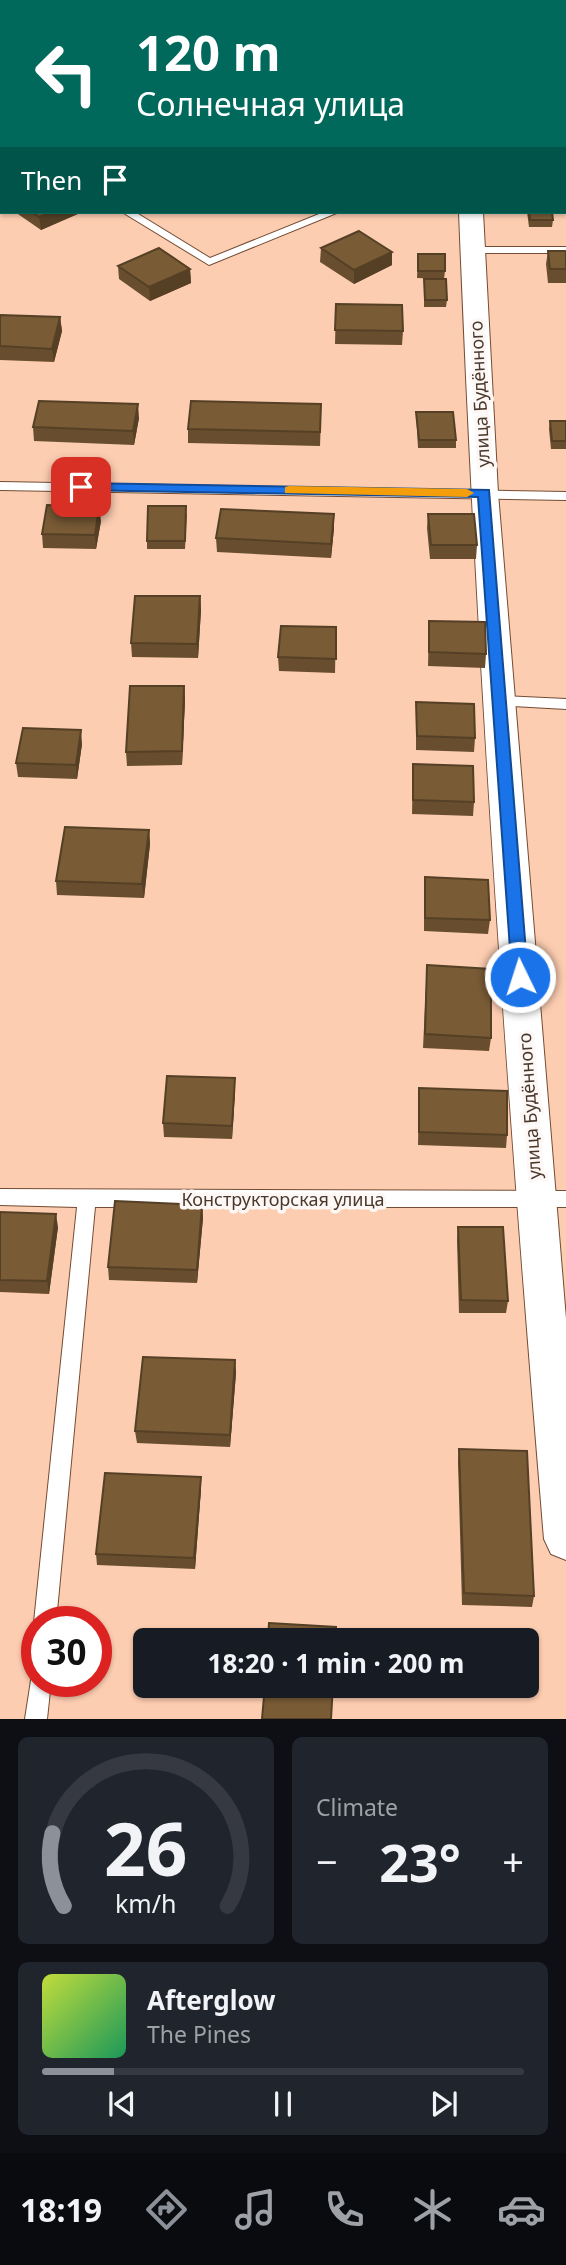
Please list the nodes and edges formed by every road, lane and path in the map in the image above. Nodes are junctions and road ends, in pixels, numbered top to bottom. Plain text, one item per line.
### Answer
1 (131, 214) edge
2 (328, 214) edge
3 (471, 214) edge
4 (472, 250) junction
5 (566, 250) edge
6 (0, 486) edge
7 (484, 493) junction
8 (566, 496) edge
9 (500, 701) junction
10 (566, 704) edge
11 (0, 1196) edge
12 (87, 1199) junction
13 (551, 1199) edge
14 (566, 1539) edge
15 (47, 1606) edge
16 (38, 1697) edge
17 (36, 1719) edge

1 - 2 lane
3 - 4 street, улица Будённого
4 - 5 lane
4 - 7 street, улица Будённого
6 - 7 lane
7 - 8 lane
7 - 9 street, улица Будённого
9 - 10 lane
9 - 13 street, улица Будённого
11 - 12 lane, Конструкторская улица
12 - 13 lane, Конструкторская улица
12 - 15 lane
13 - 14 street, улица Будённого
16 - 17 lane

